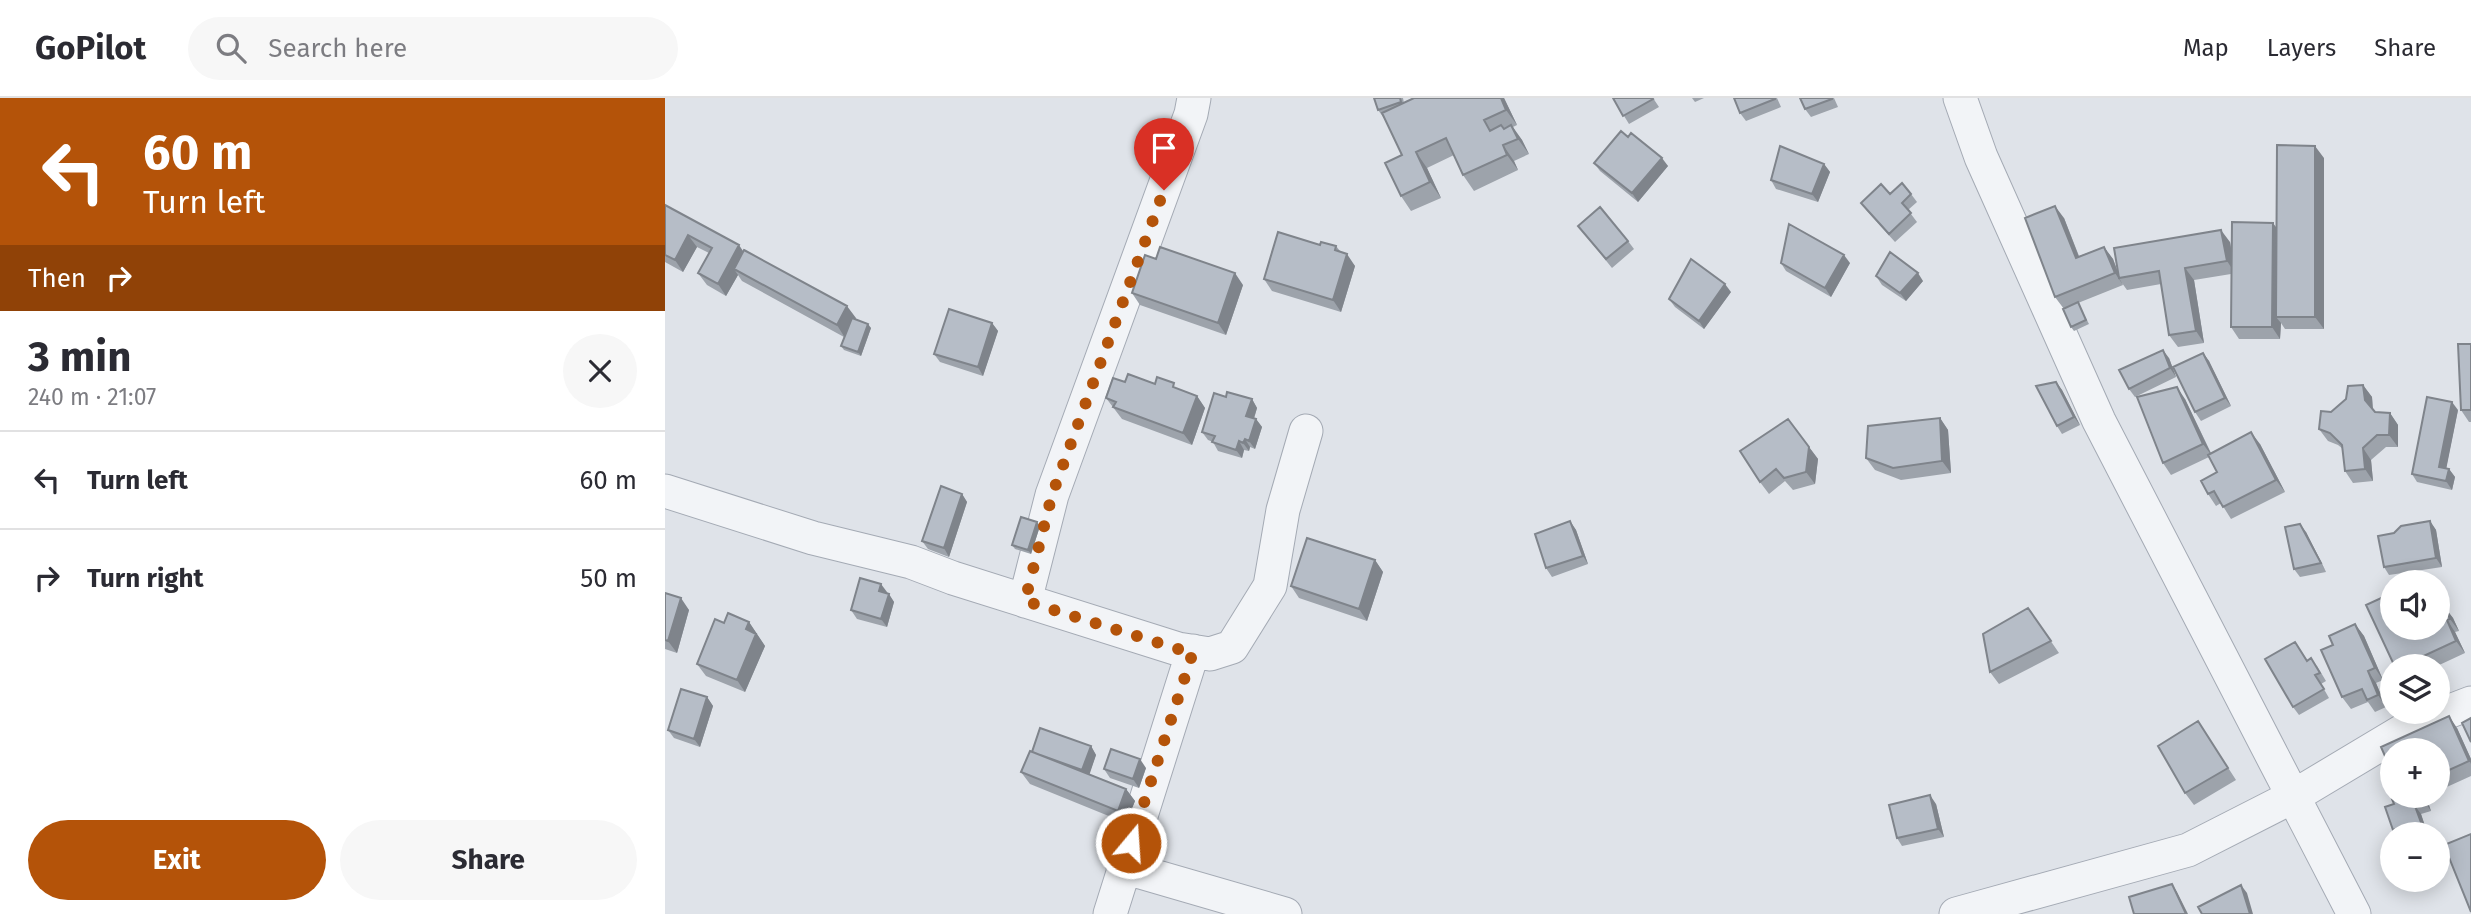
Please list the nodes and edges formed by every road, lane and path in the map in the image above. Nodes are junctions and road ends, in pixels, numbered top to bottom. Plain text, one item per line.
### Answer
1 (1194, 98) edge
2 (1960, 98) edge
3 (1306, 431) dead end
4 (665, 491) edge
5 (1025, 601) junction
6 (1193, 652) junction
7 (2471, 703) edge
8 (2294, 796) junction
9 (1123, 867) junction
10 (1110, 914) edge
11 (1285, 914) edge
12 (1955, 914) edge
13 (2354, 914) edge

1 - 5 street
2 - 8 street
3 - 6 street
4 - 5 street
5 - 6 street
6 - 9 street
7 - 8 street
8 - 12 street
8 - 13 street
9 - 10 street
9 - 11 street

